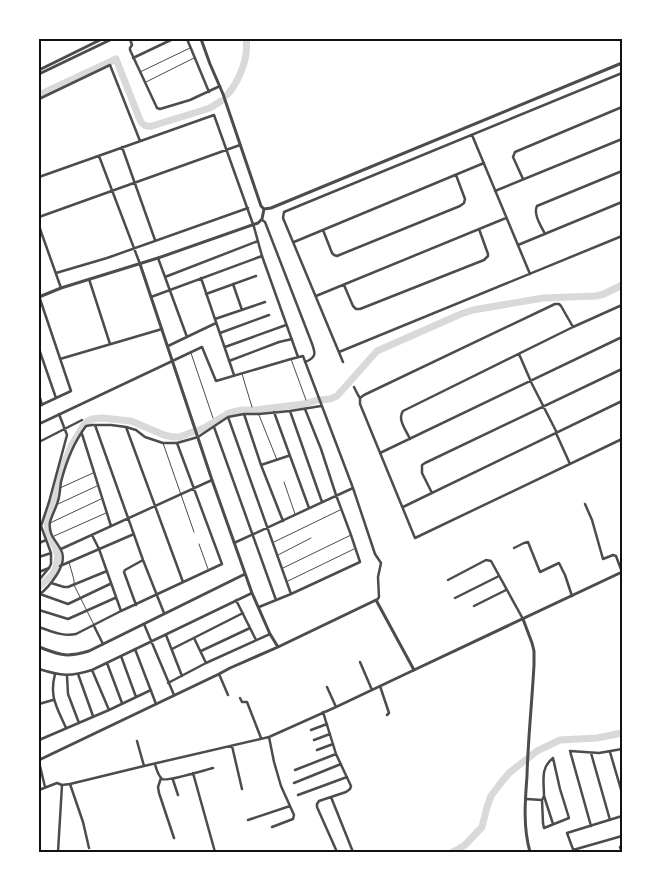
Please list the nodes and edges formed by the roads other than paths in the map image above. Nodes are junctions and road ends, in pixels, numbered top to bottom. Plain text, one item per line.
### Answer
1 (102, 39) edge
2 (112, 39) edge
3 (130, 39) edge
4 (173, 39) edge
5 (187, 39) edge
6 (201, 39) edge
7 (191, 48) junction
8 (133, 58) junction
9 (195, 58) junction
10 (622, 63) edge
11 (39, 70) edge
12 (140, 72) junction
13 (39, 74) edge
14 (622, 74) edge
15 (144, 82) junction
16 (220, 86) junction
17 (209, 92) junction
18 (39, 99) edge
19 (622, 107) edge
20 (472, 135) junction
21 (622, 139) edge
22 (140, 141) junction
23 (240, 145) junction
24 (122, 147) junction
25 (227, 150) junction
26 (99, 156) junction
27 (484, 163) junction
28 (622, 171) edge
29 (456, 175) junction
30 (39, 178) edge
31 (523, 180) junction
32 (135, 183) junction
33 (112, 190) junction
34 (495, 191) junction
35 (622, 202) edge
36 (248, 208) junction
37 (264, 209) junction
38 (39, 217) edge
39 (506, 218) junction
40 (262, 220) junction
41 (253, 224) junction
42 (39, 226) edge
43 (479, 229) junction
44 (323, 230) junction
45 (545, 234) junction
46 (622, 236) edge
47 (156, 241) junction
48 (258, 241) junction
49 (294, 242) junction
50 (518, 245) junction
51 (134, 248) junction
52 (262, 256) junction
53 (158, 258) junction
54 (140, 264) junction
55 (56, 273) junction
56 (530, 274) junction
57 (256, 276) dead end
58 (165, 277) junction
59 (200, 278) junction
60 (89, 280) junction
61 (233, 284) junction
62 (344, 285) junction
63 (61, 288) junction
64 (169, 289) junction
65 (206, 294) junction
66 (316, 296) junction
67 (39, 297) edge
68 (151, 297) junction
69 (265, 302) dead end
70 (622, 305) edge
71 (242, 310) junction
72 (270, 315) dead end
73 (216, 321) junction
74 (286, 325) junction
75 (573, 327) junction
76 (162, 329) junction
77 (220, 333) junction
78 (187, 337) junction
79 (622, 337) edge
80 (292, 339) junction
81 (110, 344) junction
82 (168, 346) junction
83 (224, 347) junction
84 (39, 349) edge
85 (190, 352) junction
86 (339, 352) junction
87 (519, 354) junction
88 (298, 356) junction
89 (290, 358) junction
90 (60, 359) junction
91 (173, 361) junction
92 (229, 361) junction
93 (305, 362) junction
94 (344, 362) dead end
95 (622, 369) edge
96 (241, 373) junction
97 (234, 375) junction
98 (531, 380) junction
99 (354, 387) dead end
100 (39, 394) edge
101 (56, 398) junction
102 (360, 398) junction
103 (306, 400) dead end
104 (622, 402) edge
105 (321, 404) junction
106 (40, 405) edge
107 (252, 406) dead end
108 (544, 407) junction
109 (305, 409) junction
110 (290, 411) junction
111 (274, 412) junction
112 (59, 414) junction
113 (244, 414) junction
114 (259, 414) junction
115 (228, 417) junction
116 (213, 418) dead end
117 (82, 420) dead end
118 (39, 424) edge
119 (95, 425) junction
120 (126, 427) junction
121 (214, 427) junction
122 (64, 429) junction
123 (197, 433) junction
124 (556, 433) junction
125 (82, 434) junction
126 (410, 439) junction
127 (622, 439) edge
128 (39, 442) edge
129 (163, 443) junction
130 (177, 443) junction
131 (380, 453) junction
132 (289, 456) junction
133 (277, 460) junction
134 (570, 464) junction
135 (261, 465) junction
136 (94, 473) junction
137 (212, 480) junction
138 (284, 482) dead end
139 (98, 485) junction
140 (60, 488) junction
141 (353, 488) junction
142 (194, 489) junction
143 (180, 494) junction
144 (432, 494) junction
145 (336, 495) junction
146 (102, 499) junction
147 (322, 502) junction
148 (57, 504) junction
149 (585, 504) dead end
150 (156, 507) junction
151 (309, 508) junction
152 (403, 508) junction
153 (341, 509) junction
154 (106, 512) junction
155 (296, 515) junction
156 (128, 519) junction
157 (283, 521) junction
158 (50, 523) junction
159 (40, 526) edge
160 (111, 526) junction
161 (268, 528) junction
162 (194, 532) dead end
163 (134, 534) junction
164 (92, 535) junction
165 (253, 535) junction
166 (351, 535) junction
167 (52, 537) junction
168 (311, 538) dead end
169 (46, 540) junction
170 (39, 543) edge
171 (234, 543) junction
172 (273, 543) junction
173 (199, 544) dead end
174 (355, 548) junction
175 (514, 548) dead end
176 (99, 549) junction
177 (61, 550) junction
178 (51, 553) junction
179 (278, 555) junction
180 (39, 557) edge
181 (143, 560) junction
182 (69, 562) junction
183 (60, 566) junction
184 (49, 568) junction
185 (282, 568) junction
186 (209, 570) junction
187 (106, 571) junction
188 (39, 572) edge
189 (622, 572) edge
190 (245, 574) junction
191 (499, 576) junction
192 (39, 580) edge
193 (448, 580) dead end
194 (287, 581) junction
195 (183, 582) junction
196 (51, 583) junction
197 (110, 584) junction
198 (74, 585) junction
199 (507, 590) junction
200 (252, 592) junction
201 (291, 594) junction
202 (40, 595) edge
203 (156, 595) junction
204 (572, 596) junction
205 (80, 598) junction
206 (115, 598) junction
207 (455, 598) dead end
208 (236, 600) junction
209 (276, 600) junction
210 (376, 600) junction
211 (136, 605) junction
212 (258, 606) junction
213 (474, 606) dead end
214 (39, 610) edge
215 (86, 610) junction
216 (121, 612) junction
217 (164, 613) junction
218 (243, 613) junction
219 (523, 619) junction
220 (144, 624) junction
221 (39, 626) edge
222 (94, 626) junction
223 (250, 628) junction
224 (270, 634) junction
225 (166, 635) junction
226 (194, 638) junction
227 (256, 640) junction
228 (152, 641) junction
229 (103, 644) junction
230 (278, 647) junction
231 (39, 648) edge
232 (135, 649) junction
233 (172, 649) junction
234 (201, 651) junction
235 (121, 656) junction
236 (360, 662) dead end
237 (107, 663) junction
238 (206, 663) junction
239 (40, 670) edge
240 (92, 670) junction
241 (414, 670) junction
242 (39, 674) edge
243 (55, 674) junction
244 (78, 674) junction
245 (219, 674) junction
246 (68, 676) junction
247 (182, 676) junction
248 (168, 683) junction
249 (327, 686) dead end
250 (380, 686) junction
251 (151, 690) junction
252 (372, 690) junction
253 (174, 695) junction
254 (228, 695) dead end
255 (136, 697) junction
256 (240, 698) dead end
257 (53, 700) junction
258 (122, 703) junction
259 (39, 704) edge
260 (156, 704) junction
261 (336, 707) junction
262 (109, 710) junction
263 (323, 712) junction
264 (387, 715) dead end
265 (94, 716) junction
266 (79, 723) junction
267 (327, 724) junction
268 (66, 728) junction
269 (311, 730) dead end
270 (330, 734) junction
271 (269, 736) junction
272 (261, 738) junction
273 (39, 740) edge
274 (314, 740) dead end
275 (137, 742) dead end
276 (333, 744) junction
277 (232, 746) junction
278 (317, 750) dead end
279 (622, 750) edge
280 (610, 752) junction
281 (591, 753) junction
282 (336, 754) junction
283 (39, 761) edge
284 (155, 764) junction
285 (341, 764) junction
286 (144, 766) junction
287 (213, 768) dead end
288 (296, 770) dead end
289 (193, 773) junction
290 (347, 777) junction
291 (161, 778) junction
292 (173, 780) junction
293 (294, 782) dead end
294 (70, 784) junction
295 (62, 785) junction
296 (46, 788) junction
297 (242, 789) dead end
298 (39, 790) edge
299 (622, 792) edge
300 (178, 794) dead end
301 (298, 795) dead end
302 (544, 796) junction
303 (331, 797) junction
304 (526, 799) junction
305 (542, 800) junction
306 (290, 806) junction
307 (622, 816) edge
308 (248, 820) dead end
309 (610, 820) junction
310 (553, 824) junction
311 (592, 826) junction
312 (272, 827) dead end
313 (622, 836) edge
314 (174, 838) dead end
315 (620, 847) dead end
316 (90, 848) dead end
317 (574, 851) edge
318 (58, 852) edge
319 (215, 852) edge
320 (337, 852) edge
321 (353, 852) edge
322 (530, 852) edge
323 (566, 852) edge
324 (622, 852) edge

1 - 11 street
2 - 13 street
3 - 8 street
4 - 8 street
5 - 7 street
6 - 16 street
7 - 9 street
7 - 12 lane
8 - 12 street
9 - 15 lane
9 - 17 street
10 - 37 street
12 - 15 street
14 - 20 street
15 - 17 street
16 - 17 street
16 - 23 street
18 - 22 street
19 - 31 street
20 - 27 street
20 - 49 street
21 - 31 street
22 - 24 street
22 - 25 street
23 - 25 street
23 - 37 street
24 - 26 street
24 - 32 street
25 - 32 street
25 - 36 street
26 - 30 street
26 - 33 street
27 - 29 street
27 - 34 street
28 - 45 street
29 - 44 street
29 - 44 street
31 - 34 street
32 - 33 street
32 - 47 street
33 - 38 street
33 - 51 street
34 - 39 street
35 - 45 street
36 - 41 street
36 - 47 street
37 - 40 street
39 - 43 street
39 - 50 street
40 - 41 street
40 - 93 street
41 - 48 street
41 - 53 street
42 - 55 street
43 - 62 street
43 - 62 street
44 - 49 street
45 - 50 street
46 - 56 street
47 - 51 street
48 - 52 street
48 - 58 street
49 - 66 street
50 - 56 street
51 - 54 street
51 - 55 street
52 - 59 street
52 - 74 street
53 - 54 street
53 - 58 street
54 - 60 street
54 - 68 street
55 - 63 street
56 - 86 street
57 - 61 street
58 - 64 street
59 - 64 street
59 - 65 street
60 - 63 street
60 - 81 street
61 - 65 street
61 - 71 street
62 - 66 street
63 - 67 street
64 - 68 street
64 - 78 street
65 - 73 street
66 - 86 street
67 - 90 street
68 - 76 street
69 - 71 street
70 - 75 street
71 - 73 street
72 - 77 street
73 - 77 street
73 - 78 street
74 - 80 street
74 - 83 street
75 - 87 street
75 - 102 street
76 - 81 street
76 - 82 street
77 - 83 street
78 - 82 street
79 - 98 street
80 - 88 street
80 - 92 street
81 - 90 street
82 - 91 street
83 - 92 street
84 - 101 street
85 - 91 street
85 - 97 street
85 - 116 lane
86 - 94 street
87 - 98 street
87 - 126 street
88 - 89 street
88 - 93 street
89 - 96 street
89 - 103 lane
90 - 101 street
91 - 112 street
91 - 123 street
92 - 97 street
93 - 105 street
95 - 108 street
96 - 97 street
96 - 107 lane
98 - 108 street
98 - 126 street
99 - 102 street
100 - 106 street
101 - 106 street
102 - 131 street
104 - 124 street
105 - 109 street
105 - 141 street
108 - 124 street
108 - 144 street
109 - 110 street
109 - 145 street
110 - 111 street
110 - 147 street
111 - 114 street
111 - 132 street
112 - 118 street
112 - 122 street
113 - 114 street
113 - 115 street
113 - 135 street
114 - 133 lane
115 - 121 street
115 - 161 street
117 - 122 street
119 - 120 street
119 - 125 street
119 - 156 street
120 - 129 street
120 - 150 street
121 - 123 street
121 - 165 street
122 - 128 street
122 - 159 street
123 - 130 street
123 - 137 street
124 - 134 street
124 - 144 street
125 - 136 street
125 - 140 street
126 - 131 street
127 - 134 street
129 - 130 street
129 - 143 lane
130 - 142 street
131 - 152 street
132 - 133 street
132 - 151 street
133 - 135 street
134 - 152 street
135 - 157 street
136 - 139 street
136 - 140 lane
137 - 142 street
137 - 171 street
138 - 155 lane
139 - 146 street
139 - 148 lane
140 - 148 street
141 - 145 street
141 - 210 street
142 - 143 street
142 - 186 street
143 - 150 street
143 - 162 lane
144 - 152 street
145 - 147 street
145 - 153 street
146 - 154 street
146 - 158 lane
147 - 151 street
148 - 158 street
149 - 189 street
150 - 156 street
150 - 195 street
151 - 155 street
153 - 166 street
153 - 172 lane
154 - 160 street
154 - 167 lane
155 - 157 street
156 - 160 street
156 - 163 street
157 - 161 street
158 - 167 street
159 - 169 street
160 - 164 street
161 - 165 street
161 - 172 street
163 - 176 street
163 - 181 street
164 - 176 street
164 - 177 street
165 - 171 street
165 - 209 street
166 - 174 street
166 - 185 lane
167 - 177 street
168 - 179 lane
169 - 170 street
169 - 178 street
171 - 190 street
172 - 179 street
173 - 186 lane
174 - 194 lane
174 - 201 street
175 - 204 street
176 - 182 street
176 - 187 street
177 - 183 street
178 - 180 street
178 - 184 street
179 - 185 street
181 - 203 street
181 - 211 street
182 - 183 street
182 - 198 lane
183 - 196 street
184 - 188 street
184 - 192 street
185 - 194 street
186 - 195 street
187 - 197 street
187 - 198 street
189 - 204 street
190 - 200 street
190 - 217 street
191 - 193 street
191 - 199 street
191 - 207 street
194 - 201 street
195 - 203 street
196 - 198 street
196 - 202 street
197 - 205 street
197 - 206 street
198 - 205 lane
199 - 213 street
199 - 219 street
200 - 208 street
200 - 212 street
201 - 209 street
202 - 205 street
203 - 211 street
203 - 217 street
204 - 219 street
205 - 215 lane
206 - 215 street
206 - 216 street
208 - 218 street
208 - 225 street
209 - 212 street
210 - 230 street
210 - 241 street
211 - 216 street
212 - 224 street
214 - 215 street
215 - 222 lane
216 - 222 street
217 - 220 street
218 - 223 street
218 - 226 street
219 - 241 street
219 - 304 street
220 - 228 street
220 - 229 street
221 - 222 street
222 - 229 street
223 - 227 street
223 - 234 street
224 - 227 street
224 - 230 street
225 - 228 street
225 - 233 street
226 - 233 street
226 - 234 street
227 - 238 street
228 - 232 street
228 - 248 street
229 - 231 street
230 - 245 street
232 - 235 street
232 - 251 street
233 - 247 street
234 - 238 street
235 - 237 street
235 - 255 street
236 - 252 street
237 - 240 street
237 - 258 street
238 - 247 street
239 - 242 street
239 - 243 street
240 - 244 street
240 - 262 street
241 - 250 street
243 - 246 street
243 - 257 street
244 - 246 street
244 - 265 street
245 - 253 street
245 - 254 street
246 - 266 street
247 - 248 street
248 - 253 street
249 - 261 street
250 - 252 street
250 - 264 street
251 - 255 street
251 - 260 street
252 - 261 street
253 - 260 street
255 - 258 street
256 - 272 street
257 - 259 street
257 - 268 street
258 - 262 street
260 - 283 street
261 - 263 street
262 - 265 street
263 - 267 street
263 - 271 street
265 - 266 street
266 - 268 street
267 - 269 street
267 - 270 street
268 - 273 street
270 - 274 street
270 - 276 street
271 - 272 street
271 - 306 street
272 - 277 street
275 - 286 street
276 - 278 street
276 - 282 street
277 - 284 street
277 - 297 street
279 - 280 street
280 - 281 street
280 - 299 street
281 - 309 street
281 - 311 street
282 - 285 street
282 - 288 street
283 - 296 street
284 - 286 street
284 - 291 street
285 - 290 street
285 - 293 street
286 - 294 street
287 - 289 street
289 - 292 street
289 - 319 street
290 - 301 street
290 - 303 street
291 - 292 street
291 - 314 street
292 - 300 street
294 - 295 street
294 - 316 street
295 - 296 street
295 - 318 street
296 - 298 street
302 - 305 street
302 - 310 street
302 - 310 street
303 - 320 street
303 - 321 street
304 - 305 street
304 - 322 street
305 - 310 street
306 - 308 street
306 - 312 street
307 - 309 street
309 - 311 street
311 - 317 street
313 - 317 street
315 - 324 street
317 - 323 street

